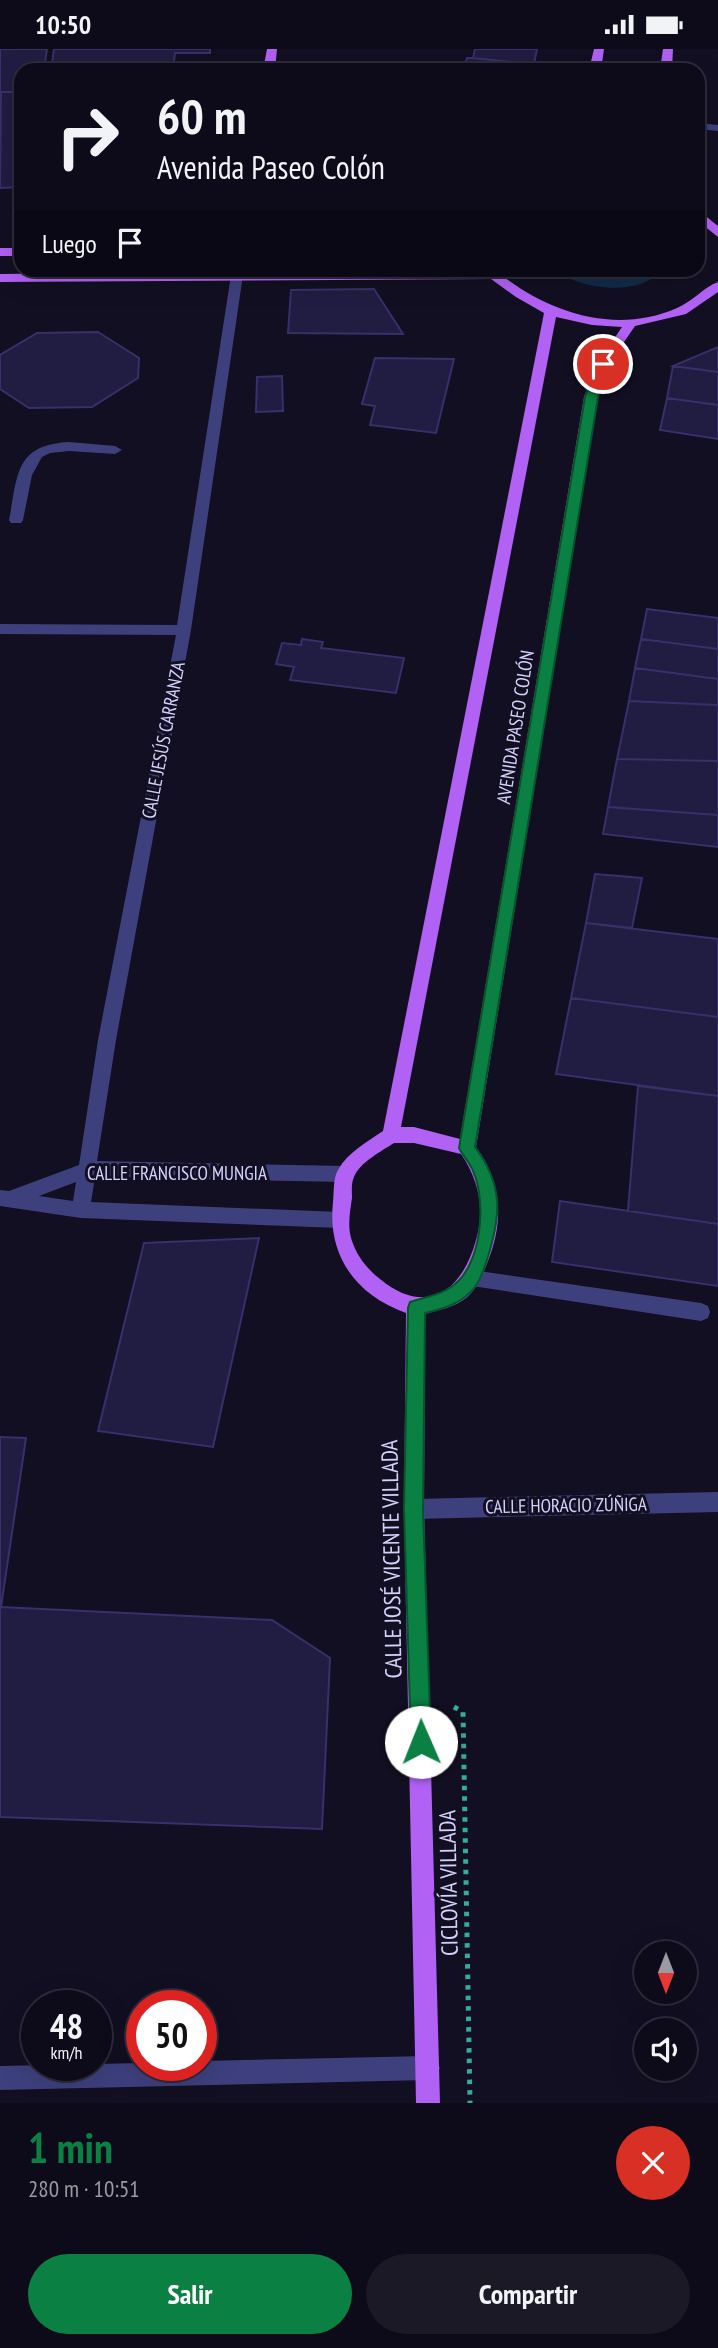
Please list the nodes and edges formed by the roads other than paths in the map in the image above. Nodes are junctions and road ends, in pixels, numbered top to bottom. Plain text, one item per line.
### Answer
1 (705, 221) edge
2 (718, 233) edge
3 (40, 277) edge
4 (236, 277) edge
5 (499, 277) edge
6 (0, 278) edge
7 (715, 293) edge
8 (551, 311) junction
9 (631, 323) junction
10 (115, 450) dead end
11 (16, 520) dead end
12 (0, 629) edge
13 (184, 630) junction
14 (391, 1135) junction
15 (467, 1148) junction
16 (88, 1169) junction
17 (345, 1174) junction
18 (7, 1198) edge
19 (81, 1210) junction
20 (340, 1220) junction
21 (472, 1278) junction
22 (416, 1308) junction
23 (701, 1312) dead end
24 (718, 1502) edge
25 (414, 1509) junction
26 (428, 2068) junction
27 (0, 2078) edge
28 (428, 2103) edge

1 - 2 main road
3 - 6 main road
4 - 13 street, CALLE JESÚS CARRANZA
5 - 8 main road
7 - 9 main road
8 - 9 main road
8 - 14 main road
9 - 15 main road, AVENIDA PASEO COLÓN
10 - 11 street
12 - 13 street
13 - 16 street, CALLE JESÚS CARRANZA
14 - 15 main road
14 - 17 main road
15 - 21 main road
16 - 17 street, CALLE FRANCISCO MUNGIA
16 - 18 street, CALLE FRANCISCO MUNGIA
16 - 19 street, CALLE JESÚS CARRANZA
17 - 20 main road
18 - 19 street, CALLE FRANCISCO MUNGIA
19 - 20 street, CALLE FRANCISCO MUNGIA
20 - 22 main road
21 - 22 main road
21 - 23 street
22 - 25 main road, CALLE JOSÉ VICENTE VILLADA
24 - 25 street, CALLE HORACIO ZÚÑIGA
25 - 26 main road, CALLE JOSÉ VICENTE VILLADA
26 - 27 street
26 - 28 main road, CALLE JOSÉ VICENTE VILLADA

